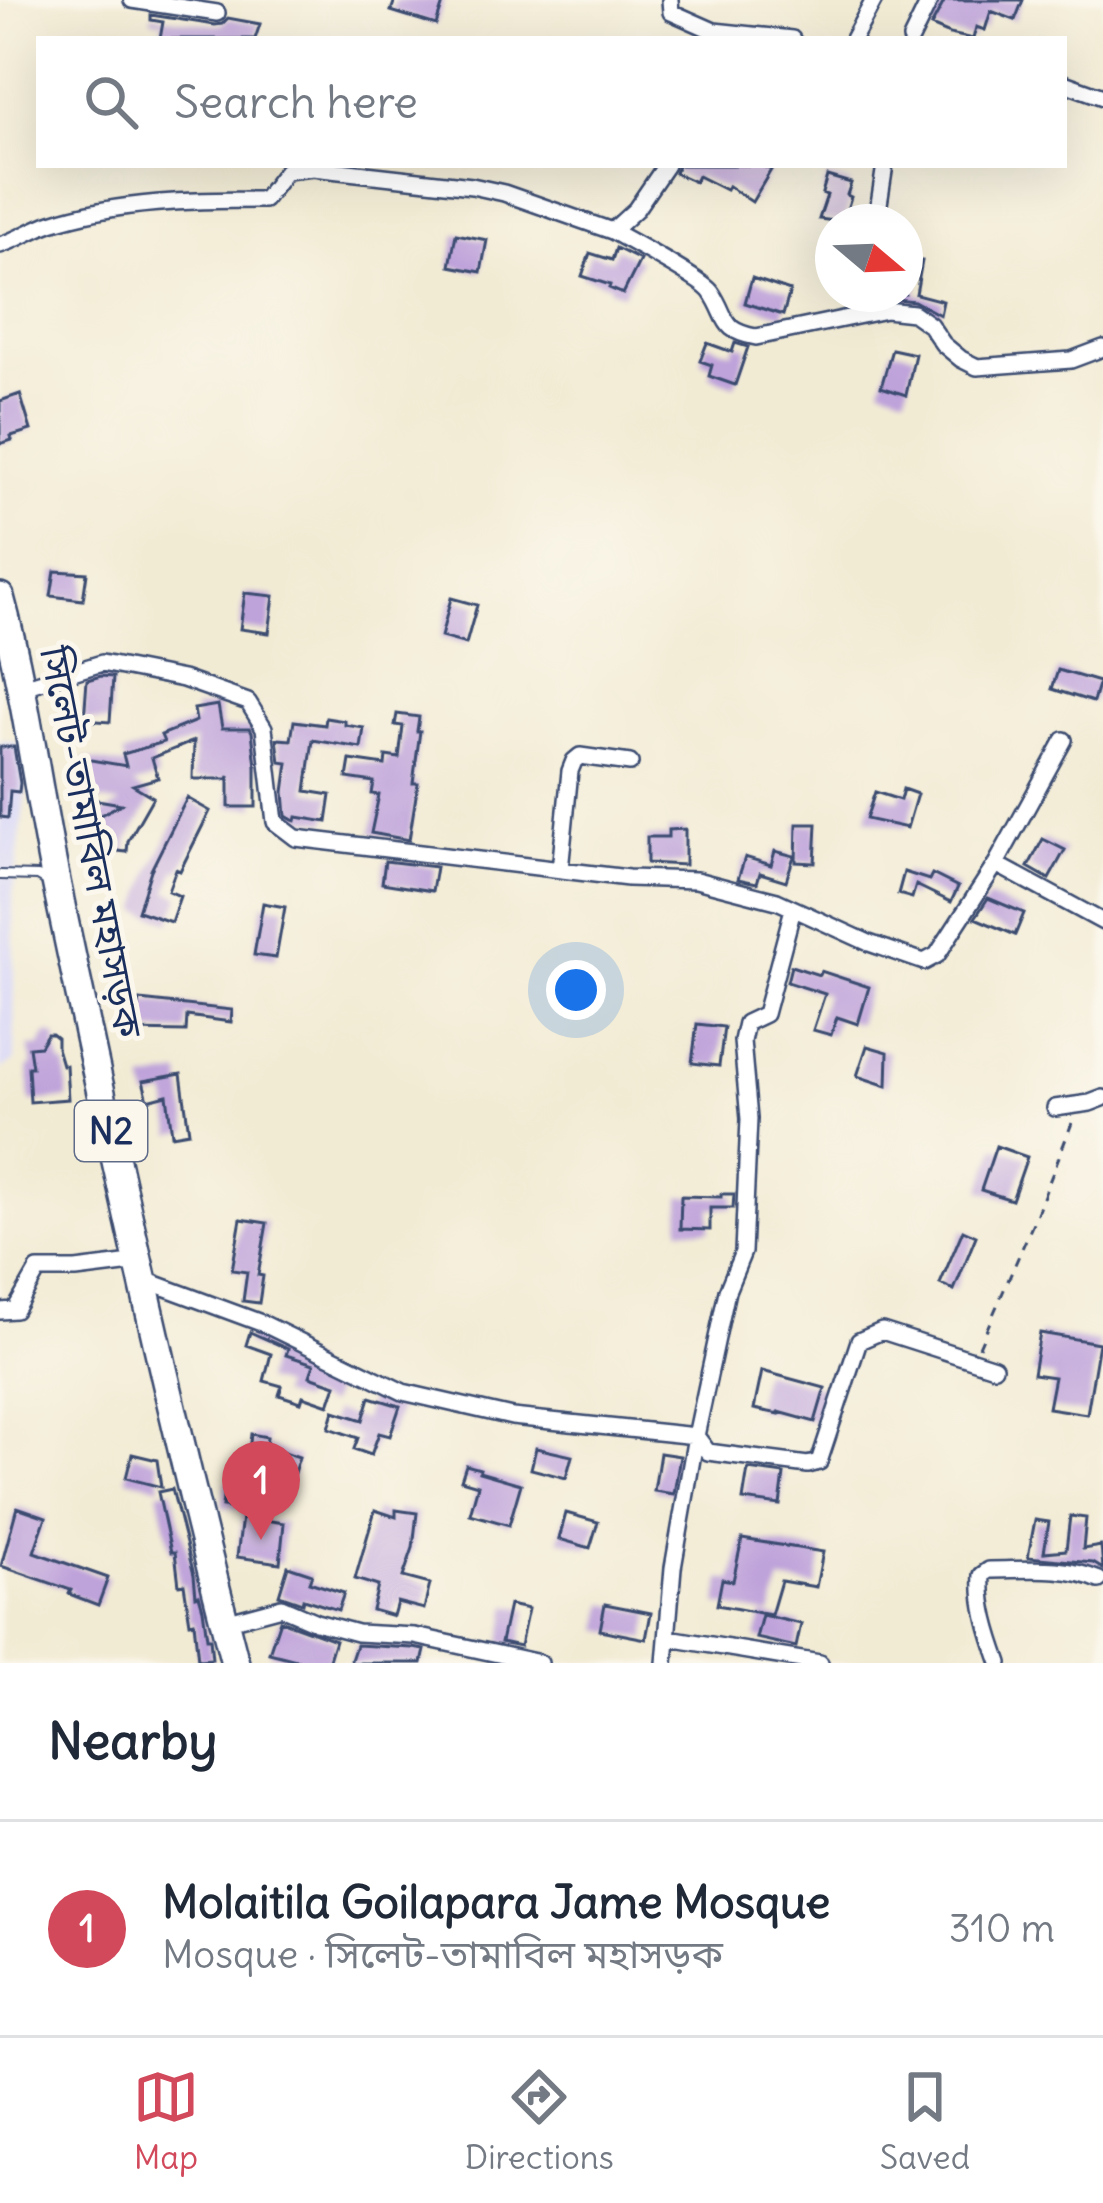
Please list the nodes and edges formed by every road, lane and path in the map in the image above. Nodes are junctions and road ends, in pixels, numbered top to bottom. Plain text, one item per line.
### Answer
1 (132, 0) edge
2 (670, 0) edge
3 (874, 0) edge
4 (930, 0) edge
5 (217, 13) dead end
6 (713, 35) edge
7 (855, 36) edge
8 (912, 36) edge
9 (1067, 83) edge
10 (1103, 97) edge
11 (664, 168) edge
12 (885, 168) edge
13 (879, 204) dead end
14 (612, 231) junction
15 (0, 245) edge
16 (1103, 348) edge
17 (0, 597) edge
18 (23, 688) junction
19 (1064, 740) dead end
20 (630, 763) dead end
21 (996, 864) junction
22 (560, 870) junction
23 (0, 874) edge
24 (57, 886) junction
25 (793, 909) junction
26 (1103, 922) edge
27 (1103, 1098) edge
28 (1079, 1104) junction
29 (1054, 1108) dead end
30 (142, 1271) junction
31 (0, 1311) edge
32 (973, 1360) junction
33 (994, 1366) dead end
34 (696, 1436) junction
35 (1099, 1580) dead end
36 (225, 1622) junction
37 (669, 1638) junction
38 (236, 1663) edge
39 (540, 1663) edge
40 (665, 1663) edge
41 (820, 1663) edge
42 (1000, 1663) edge

1 - 5 street
2 - 6 street
3 - 7 street
4 - 8 street
9 - 10 street
11 - 14 street
12 - 13 street
14 - 15 street
14 - 16 street
17 - 18 highway, সিলেট-তামাবিল মহাসড়ক / N2
18 - 22 street
18 - 24 highway, সিলেট-তামাবিল মহাসড়ক / N2
19 - 21 street
20 - 22 street
21 - 25 street
21 - 26 street
22 - 25 street
23 - 24 lane
24 - 30 highway, সিলেট-তামাবিল মহাসড়ক / N2
25 - 34 street
27 - 28 street
28 - 29 street
28 - 32 path
30 - 31 street
30 - 34 street
30 - 36 highway, সিলেট-তামাবিল মহাসড়ক / N2
32 - 33 street
32 - 34 street
34 - 37 street
35 - 42 street
36 - 38 highway, সিলেট-তামাবিল মহাসড়ক / N2
36 - 39 street
37 - 40 street
37 - 41 street

